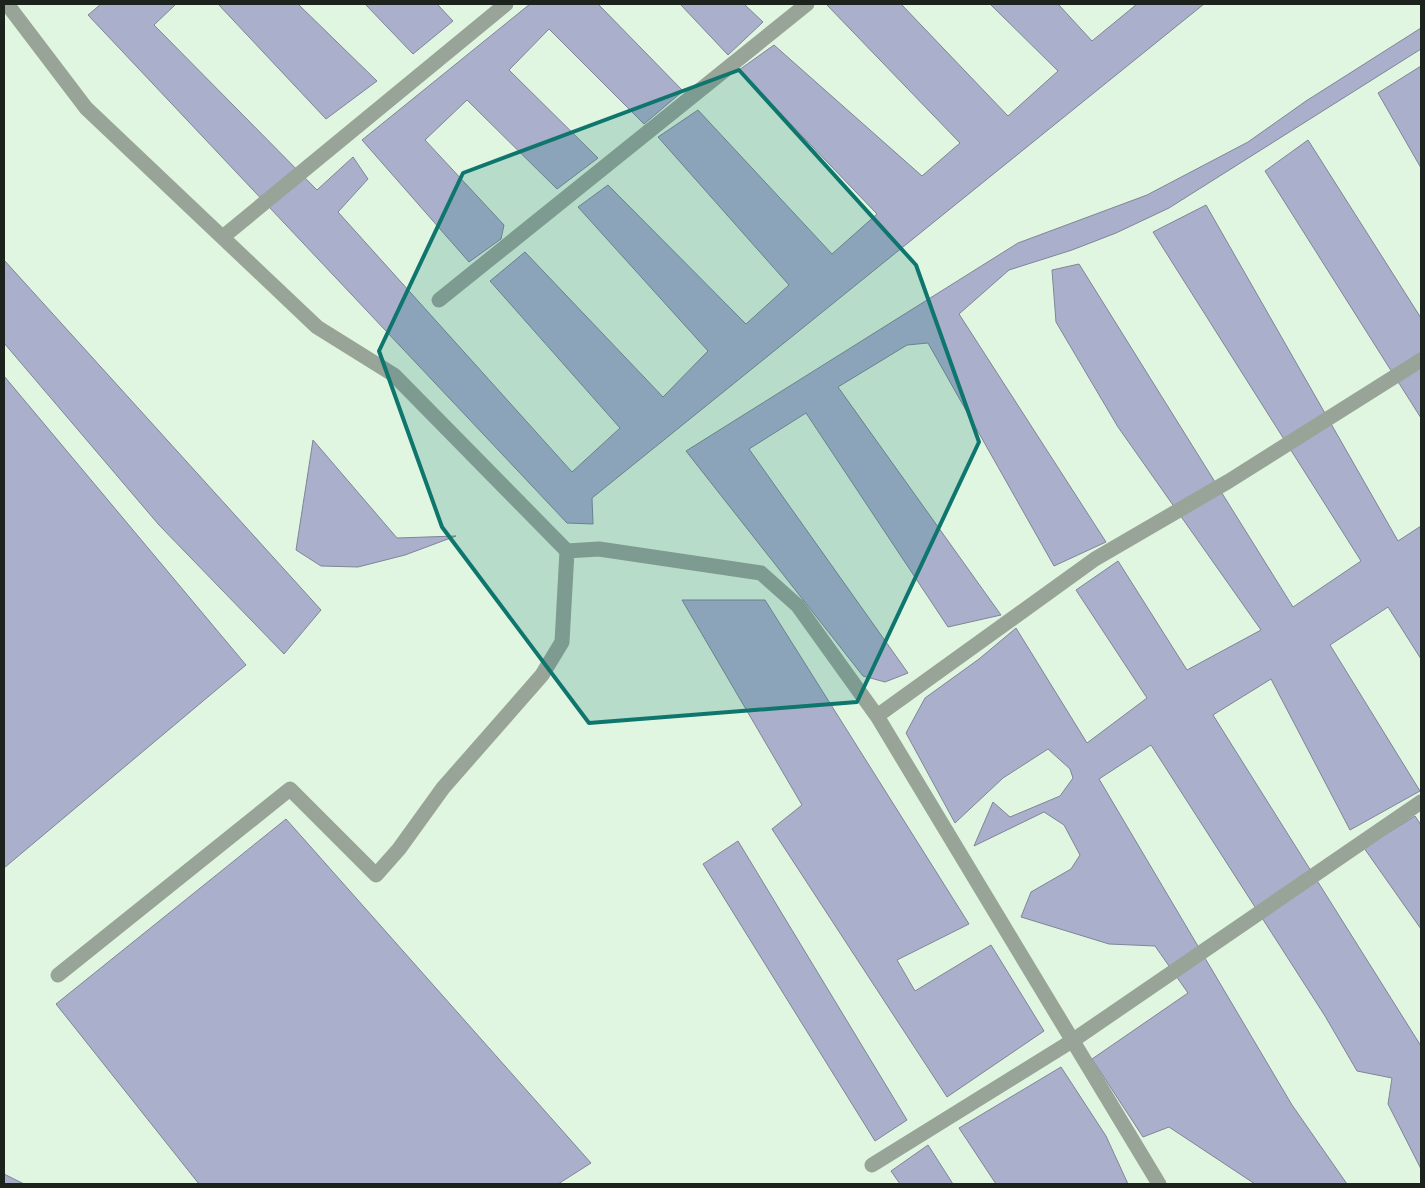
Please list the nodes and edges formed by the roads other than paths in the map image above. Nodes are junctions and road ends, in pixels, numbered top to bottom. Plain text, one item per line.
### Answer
1 (7, 4) edge
2 (506, 4) edge
3 (807, 4) edge
4 (224, 236) junction
5 (439, 300) dead end
6 (1421, 360) edge
7 (567, 551) junction
8 (877, 716) junction
9 (1421, 802) edge
10 (58, 975) dead end
11 (1072, 1040) junction
12 (872, 1165) dead end
13 (1158, 1184) edge

1 - 4 street
2 - 4 street
3 - 5 street
4 - 7 street
6 - 8 street
7 - 8 street
7 - 10 street
8 - 11 street
9 - 11 street
11 - 12 street
11 - 13 street

